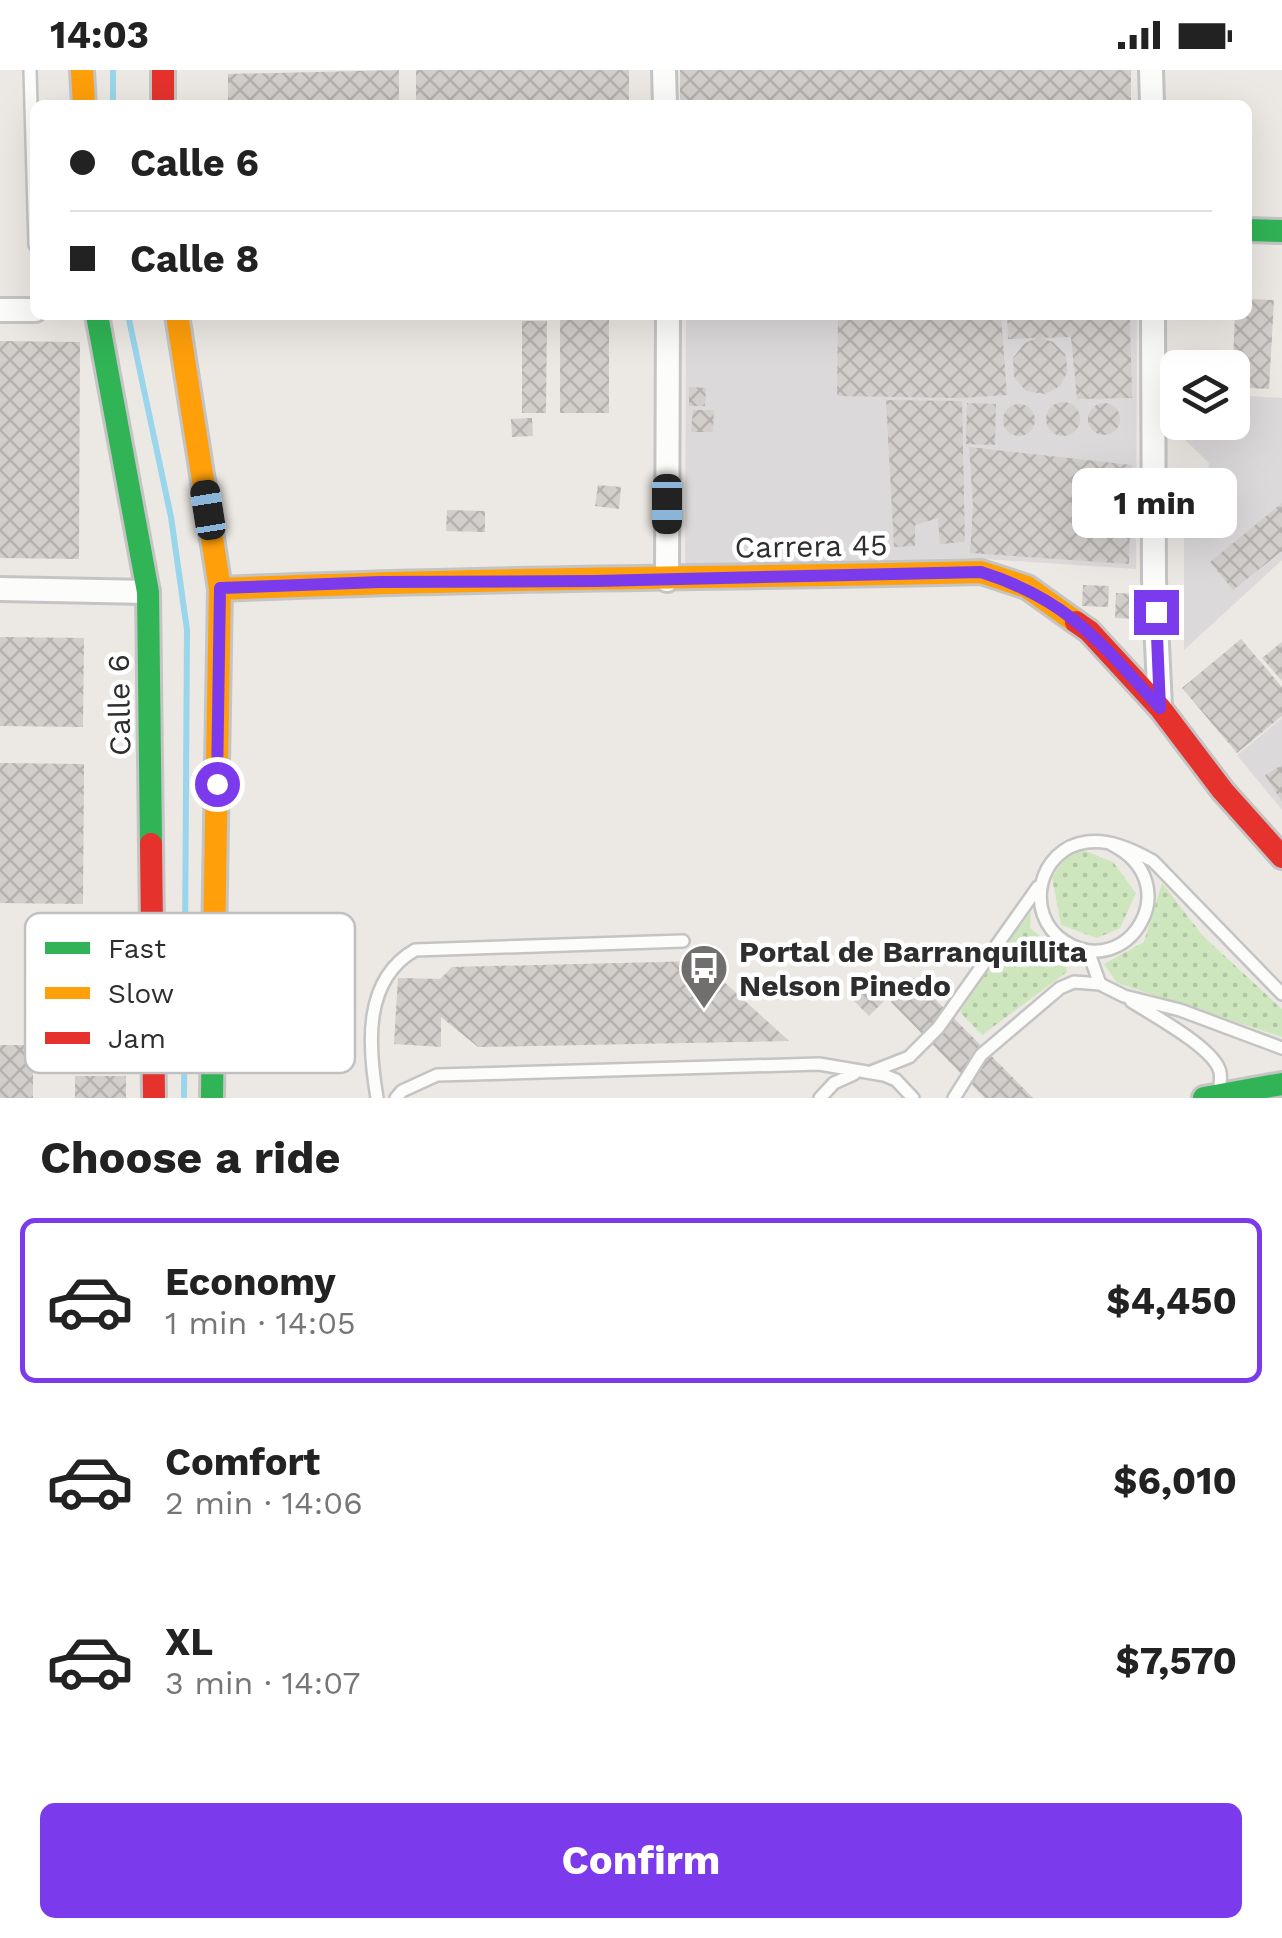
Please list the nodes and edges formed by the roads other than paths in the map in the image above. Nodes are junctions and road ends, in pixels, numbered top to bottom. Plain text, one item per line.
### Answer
1 (30, 70) edge
2 (82, 70) edge
3 (163, 70) edge
4 (664, 70) edge
5 (1151, 70) edge
6 (31, 100) edge
7 (84, 100) edge
8 (163, 100) edge
9 (665, 100) edge
10 (1152, 100) edge
11 (1252, 230) edge
12 (1282, 230) edge
13 (0, 310) edge
14 (30, 310) edge
15 (99, 320) edge
16 (178, 320) edge
17 (668, 320) edge
18 (1153, 320) edge
19 (666, 580) junction
20 (220, 588) junction
21 (0, 589) edge
22 (148, 592) junction
23 (1160, 708) junction
24 (1111, 844) junction
25 (1282, 857) edge
26 (1040, 883) junction
27 (152, 913) edge
28 (215, 913) edge
29 (684, 941) dead end
30 (1088, 950) junction
31 (1100, 984) junction
32 (1282, 994) edge
33 (1124, 996) junction
34 (1282, 1048) edge
35 (154, 1073) edge
36 (212, 1073) edge
37 (864, 1073) junction
38 (1282, 1084) edge
39 (1212, 1096) edge
40 (154, 1098) edge
41 (212, 1098) edge
42 (377, 1098) edge
43 (396, 1098) edge
44 (820, 1098) edge
45 (914, 1098) edge
46 (954, 1098) edge

1 - 6 lane
2 - 7 main road
3 - 8 main road
4 - 9 street
5 - 10 street
11 - 12 main road
13 - 14 street
15 - 22 main road, Calle 6
16 - 20 main road
17 - 19 street
18 - 23 street
19 - 20 main road, Carrera 45
19 - 23 main road, Carrera 45
20 - 28 main road
21 - 22 street
22 - 27 main road, Calle 6
23 - 25 main road, Carrera 45
24 - 26 lane
24 - 30 lane
24 - 32 lane
26 - 30 lane
26 - 37 lane
29 - 42 lane
30 - 31 lane
31 - 33 lane
31 - 46 lane
33 - 34 lane
33 - 39 lane
35 - 40 main road, Calle 6
36 - 41 main road
37 - 43 lane
37 - 44 lane
37 - 45 lane
38 - 39 main road

